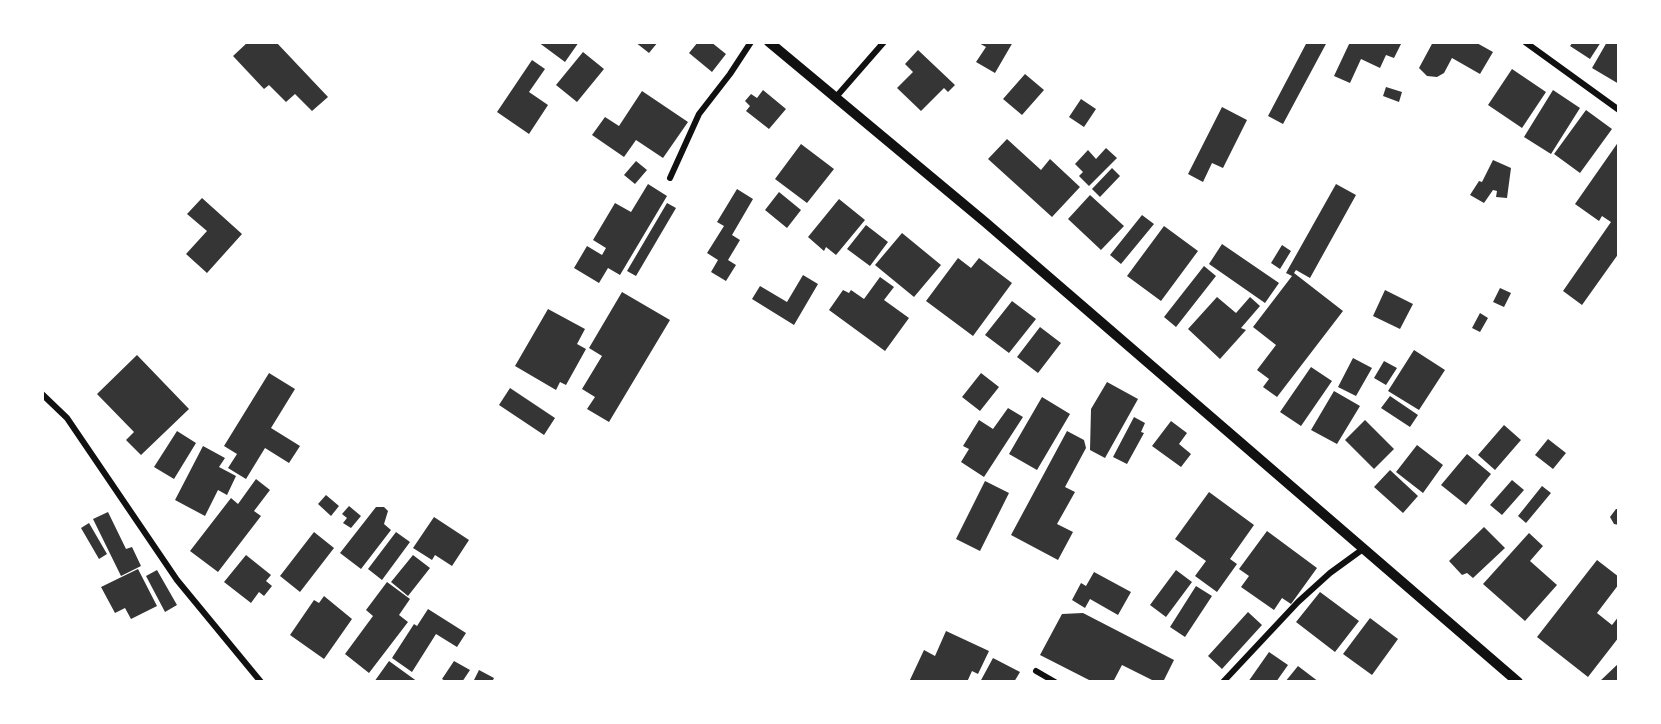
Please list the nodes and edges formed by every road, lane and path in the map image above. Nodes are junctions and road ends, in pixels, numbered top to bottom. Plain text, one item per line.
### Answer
1 (751, 42) edge
2 (769, 42) edge
3 (884, 42) edge
4 (1524, 42) edge
5 (836, 97) junction
6 (1619, 110) edge
7 (670, 178) dead end
8 (42, 394) edge
9 (1363, 549) junction
10 (1036, 671) dead end
11 (261, 682) edge
12 (1055, 682) edge
13 (1223, 682) edge
14 (1518, 682) edge

1 - 7 street
2 - 5 street
3 - 5 street
4 - 6 street
5 - 9 street
8 - 11 street
9 - 13 street
9 - 14 street
10 - 12 street

